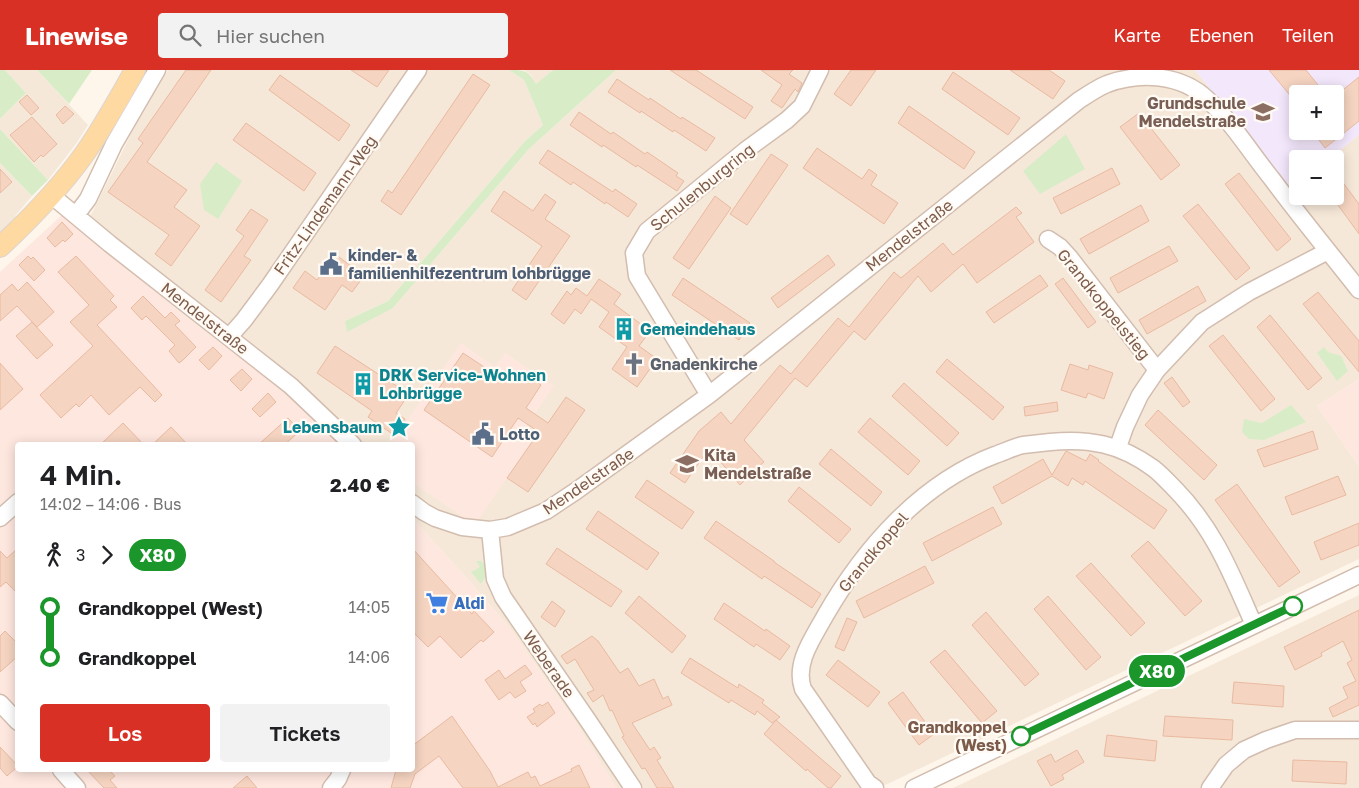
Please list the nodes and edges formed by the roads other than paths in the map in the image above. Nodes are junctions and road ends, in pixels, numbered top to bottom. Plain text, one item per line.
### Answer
1 (135, 70) edge
2 (157, 70) edge
3 (418, 70) edge
4 (820, 70) edge
5 (1176, 75) edge
6 (52, 195) junction
7 (76, 215) junction
8 (1048, 240) dead end
9 (0, 247) edge
10 (1328, 250) junction
11 (1359, 290) edge
12 (229, 337) junction
13 (1157, 370) junction
14 (709, 395) junction
15 (350, 442) edge
16 (1118, 447) junction
17 (15, 505) edge
18 (415, 505) edge
19 (0, 518) edge
20 (490, 530) junction
21 (1359, 575) edge
22 (1254, 625) junction
23 (0, 703) edge
24 (15, 719) edge
25 (1359, 730) edge
26 (63, 772) edge
27 (341, 772) edge
28 (870, 786) edge
29 (77, 788) edge
30 (331, 788) edge
31 (633, 788) edge
32 (914, 788) edge
33 (1210, 788) edge

1 - 6 main road
2 - 7 street
3 - 12 street, Fritz-Lindemann-Weg
4 - 14 street, Schulenburgring
5 - 10 street, Mendelstraße
5 - 14 street, Mendelstraße
6 - 7 street, Mendelstraße
6 - 9 main road
7 - 12 street, Mendelstraße
8 - 13 street, Grandkoppelstieg
10 - 11 street, Mendelstraße
10 - 13 street, Grandkoppelstieg
12 - 15 street, Mendelstraße
13 - 16 street, Grandkoppelstieg
14 - 20 street, Mendelstraße
16 - 22 street, Grandkoppel
16 - 28 street, Grandkoppel
17 - 19 street
18 - 20 street, Mendelstraße
20 - 31 street, Weberade
21 - 22 street
22 - 32 street
23 - 24 street
25 - 33 street
26 - 29 street
27 - 30 street

